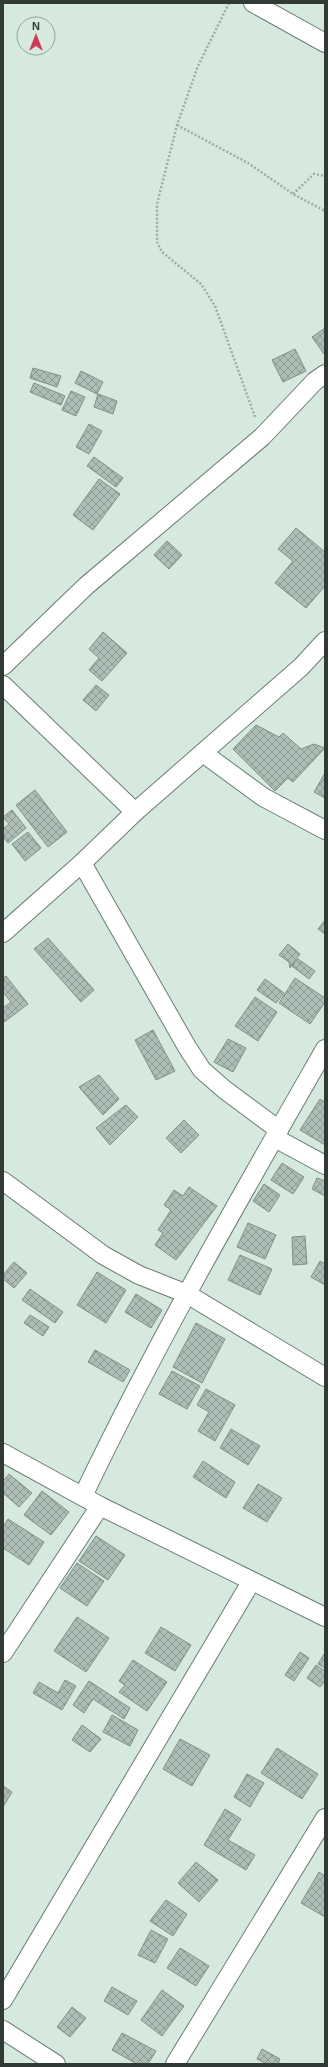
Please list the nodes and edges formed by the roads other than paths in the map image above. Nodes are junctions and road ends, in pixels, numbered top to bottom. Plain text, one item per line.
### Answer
1 (253, 3) edge
2 (325, 43) edge
3 (325, 374) edge
4 (325, 641) edge
5 (3, 666) edge
6 (3, 685) edge
7 (203, 752) junction
8 (135, 812) junction
9 (325, 830) edge
10 (82, 863) junction
11 (3, 933) edge
12 (325, 1049) edge
13 (277, 1134) junction
14 (325, 1165) edge
15 (3, 1181) edge
16 (187, 1294) junction
17 (325, 1377) edge
18 (3, 1454) edge
19 (83, 1496) junction
20 (100, 1506) junction
21 (251, 1582) junction
22 (325, 1617) edge
23 (3, 1653) edge
24 (325, 1818) edge
25 (3, 2000) edge
26 (3, 2030) edge
27 (56, 2064) edge
28 (175, 2064) edge

1 - 2 street
3 - 5 street
4 - 7 street
6 - 8 street
7 - 8 street
7 - 9 street
8 - 10 street
10 - 11 street
10 - 13 street
12 - 13 street
13 - 14 street
13 - 16 street
15 - 16 street
16 - 17 street
16 - 19 street
18 - 19 street
19 - 20 street
20 - 21 street
20 - 23 street
21 - 22 street
21 - 25 street
24 - 28 street
26 - 27 street

